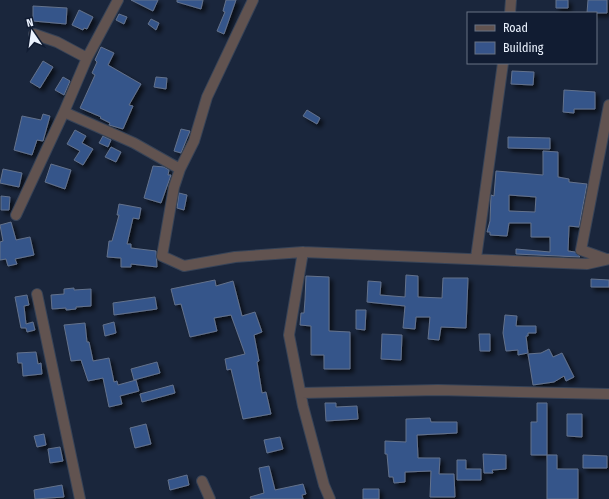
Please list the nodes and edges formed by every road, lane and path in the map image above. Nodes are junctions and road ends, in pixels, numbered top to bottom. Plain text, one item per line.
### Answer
1 (118, 0) edge
2 (252, 0) edge
3 (511, 0) edge
4 (510, 12) edge
5 (34, 34) dead end
6 (87, 58) junction
7 (503, 64) edge
8 (609, 105) edge
9 (64, 112) junction
10 (605, 152) edge
11 (180, 169) junction
12 (16, 215) dead end
13 (303, 252) junction
14 (476, 258) junction
15 (608, 259) edge
16 (37, 294) dead end
17 (301, 393) junction
18 (609, 394) edge
19 (202, 481) dead end
20 (80, 499) edge
21 (210, 499) edge
22 (330, 499) edge

1 - 6 street
2 - 11 street
3 - 4 street
5 - 6 street
6 - 9 street
7 - 14 street
8 - 10 street
9 - 11 street
9 - 12 street
10 - 15 street
11 - 13 street
13 - 14 street
13 - 17 street
14 - 15 street
16 - 20 street
17 - 18 street
17 - 22 street
19 - 21 street

